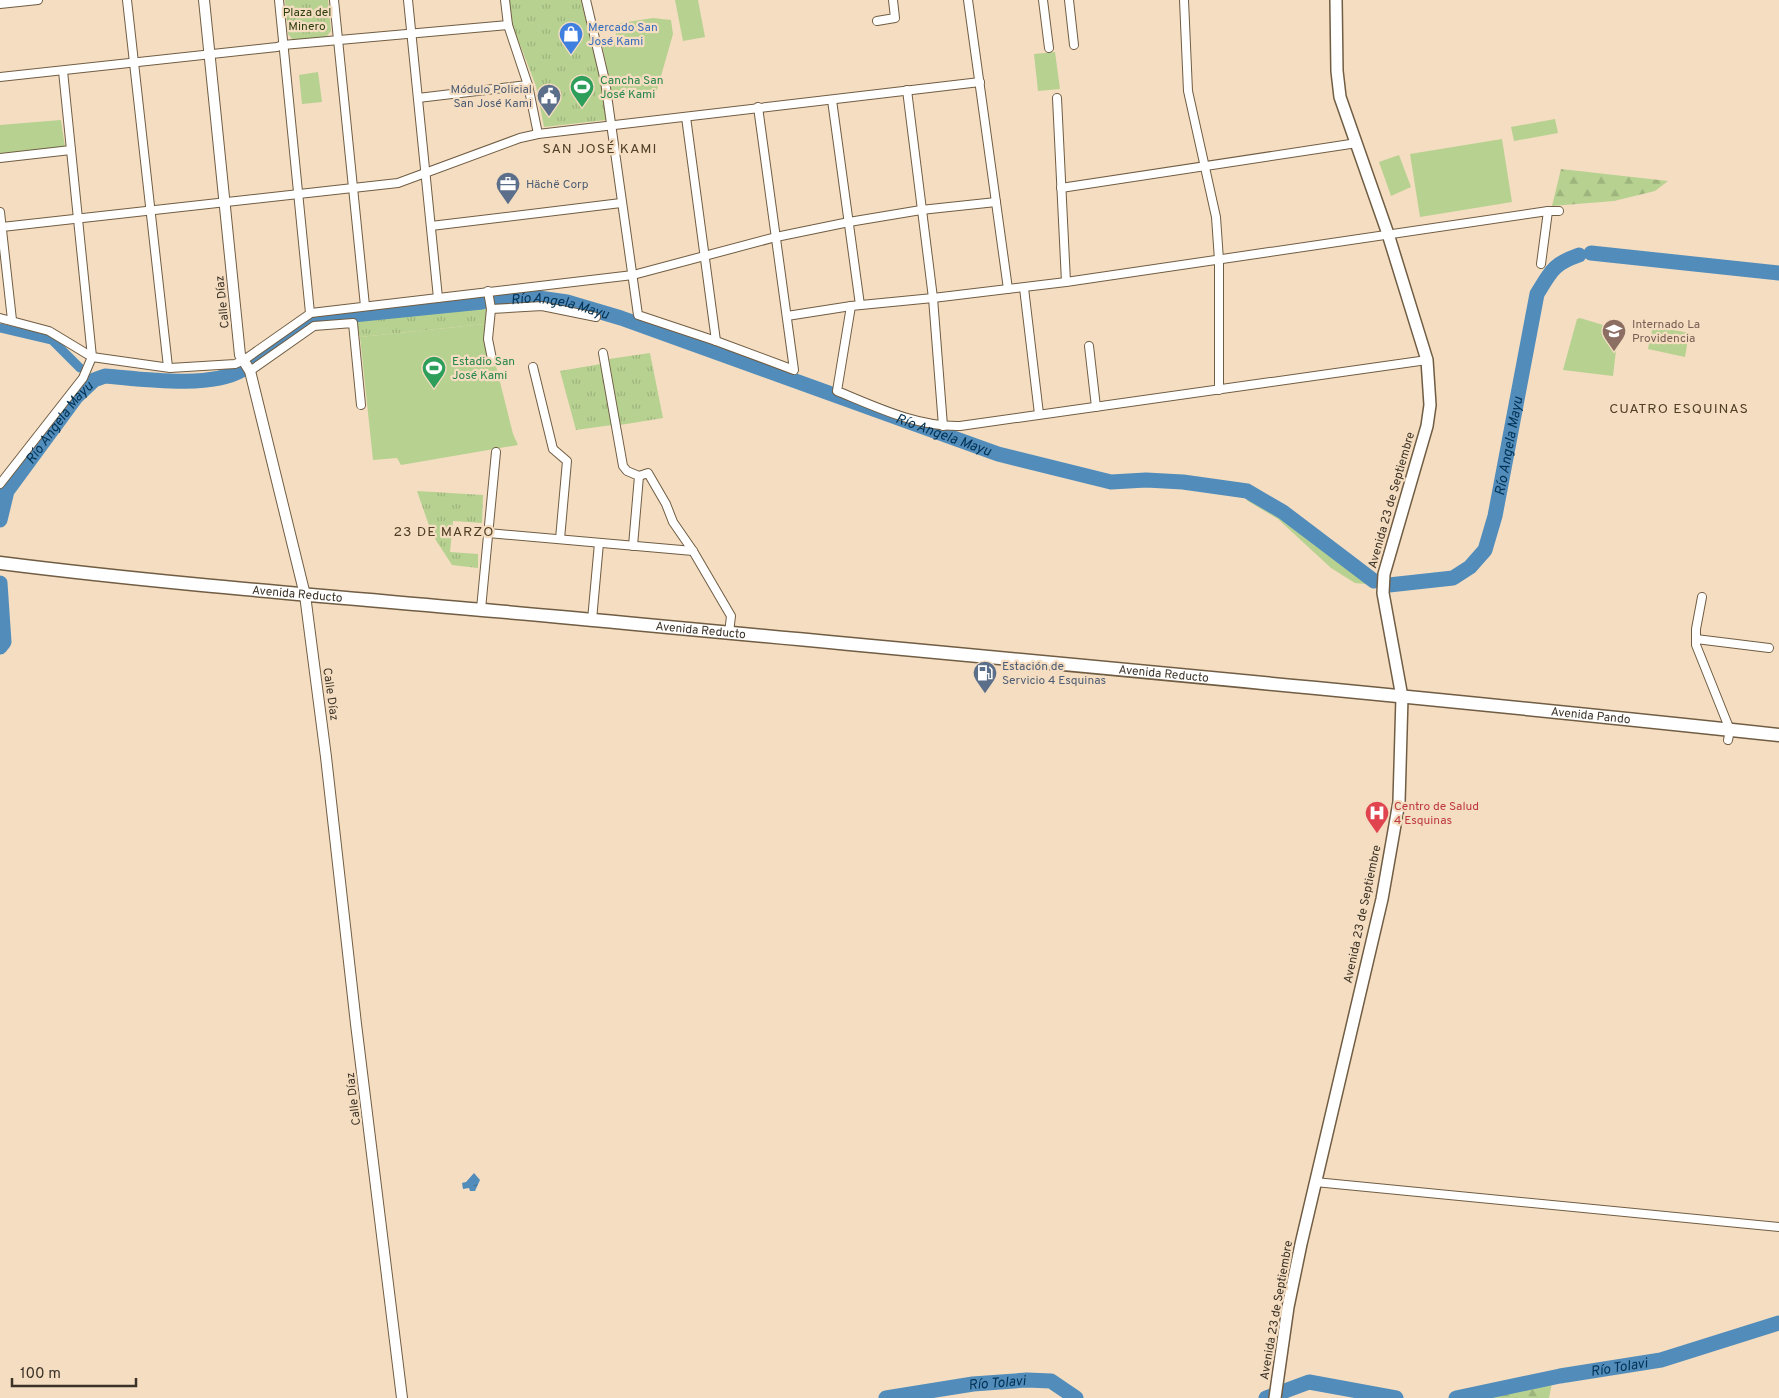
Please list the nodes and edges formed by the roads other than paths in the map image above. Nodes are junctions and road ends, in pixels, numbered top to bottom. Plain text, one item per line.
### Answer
1 (38, 0) edge
2 (127, 0) edge
3 (204, 0) edge
4 (279, 0) edge
5 (334, 0) edge
6 (408, 0) edge
7 (505, 0) edge
8 (586, 0) edge
9 (893, 0) edge
10 (968, 0) edge
11 (1043, 0) edge
12 (1069, 0) edge
13 (1184, 0) edge
14 (1336, 0) edge
15 (0, 4) edge
16 (877, 21) dead end
17 (508, 25) junction
18 (411, 34) junction
19 (338, 40) junction
20 (283, 45) junction
21 (1074, 45) dead end
22 (1049, 48) dead end
23 (210, 55) junction
24 (134, 63) junction
25 (63, 71) junction
26 (0, 77) edge
27 (980, 82) junction
28 (528, 85) junction
29 (907, 90) junction
30 (418, 98) junction
31 (1057, 98) dead end
32 (832, 100) junction
33 (758, 107) junction
34 (686, 117) junction
35 (613, 126) junction
36 (538, 134) junction
37 (1357, 143) junction
38 (71, 150) junction
39 (0, 158) edge
40 (1204, 166) junction
41 (425, 173) junction
42 (1061, 188) junction
43 (354, 189) junction
44 (298, 195) junction
45 (996, 202) junction
46 (621, 203) junction
47 (225, 204) junction
48 (921, 210) junction
49 (150, 211) junction
50 (1548, 211) junction
51 (1559, 211) dead end
52 (0, 212) edge
53 (78, 218) junction
54 (849, 222) junction
55 (431, 226) junction
56 (2, 227) junction
57 (1388, 234) junction
58 (776, 237) junction
59 (705, 257) junction
60 (1219, 260) junction
61 (1541, 264) dead end
62 (633, 275) junction
63 (1066, 282) junction
64 (1024, 288) junction
65 (1008, 289) junction
66 (488, 291) junction
67 (438, 298) junction
68 (933, 298) junction
69 (860, 305) junction
70 (365, 306) junction
71 (851, 306) junction
72 (491, 309) junction
73 (310, 313) junction
74 (786, 316) junction
75 (596, 317) dead end
76 (0, 318) edge
77 (12, 320) junction
78 (716, 341) junction
79 (1088, 346) dead end
80 (604, 353) dead end
81 (92, 356) junction
82 (492, 359) dead end
83 (244, 360) junction
84 (1427, 360) junction
85 (168, 367) junction
86 (533, 367) dead end
87 (250, 371) junction
88 (1219, 390) junction
89 (361, 405) dead end
90 (1096, 407) junction
91 (1040, 414) junction
92 (943, 426) junction
93 (496, 452) dead end
94 (639, 476) junction
95 (0, 484) edge
96 (488, 533) junction
97 (560, 539) junction
98 (599, 543) junction
99 (633, 546) junction
100 (693, 551) junction
101 (0, 562) edge
102 (305, 595) junction
103 (1702, 597) dead end
104 (481, 609) junction
105 (592, 620) junction
106 (729, 633) junction
107 (1696, 639) junction
108 (1769, 648) dead end
109 (1402, 697) junction
110 (1729, 735) junction
111 (1779, 735) edge
112 (1315, 1182) junction
113 (1779, 1228) edge
114 (1276, 1393) edge
115 (402, 1398) edge

1 - 15 street
2 - 24 street
3 - 23 street, Calle Díaz
4 - 20 street
5 - 19 street
6 - 18 street
7 - 17 street
8 - 35 street
9 - 16 street
10 - 27 street
11 - 22 street
12 - 21 street
13 - 40 street
14 - 37 main road, Avenida 23 de Septiembre
17 - 18 street
17 - 28 street
18 - 19 street
18 - 30 street
19 - 20 street
19 - 43 street
20 - 23 street
20 - 44 street
23 - 24 street
23 - 47 street, Calle Díaz
24 - 25 street
24 - 49 street
25 - 26 street
25 - 38 street
27 - 29 street
27 - 45 street
28 - 30 street
28 - 36 street
29 - 32 street
29 - 48 street
30 - 41 street
31 - 42 street
32 - 33 street
32 - 54 street
33 - 34 street
33 - 58 street
34 - 35 street
34 - 59 street
35 - 36 street
35 - 46 street
36 - 41 street
37 - 40 street
37 - 57 main road, Avenida 23 de Septiembre
38 - 39 street
38 - 53 street
40 - 42 street
40 - 60 street
41 - 43 street
41 - 55 street
42 - 63 street
43 - 44 street
43 - 70 street
44 - 47 street
44 - 73 street
45 - 48 street
45 - 65 street
46 - 55 street
46 - 62 street
47 - 49 street
47 - 83 street, Calle Díaz
48 - 54 street
48 - 68 street
49 - 53 street
49 - 85 street
50 - 51 street
50 - 57 street
50 - 61 street
52 - 56 street
53 - 56 street
53 - 81 street
54 - 58 street
54 - 69 street
55 - 67 street
56 - 77 street
57 - 60 street
57 - 84 main road, Avenida 23 de Septiembre
58 - 59 street
58 - 74 street
59 - 62 street
59 - 78 street
60 - 63 street
60 - 88 street
62 - 66 street
62 - 78 street
63 - 64 street
64 - 65 street
64 - 91 street
65 - 68 street
66 - 67 street
66 - 72 street
67 - 70 street
68 - 69 street
68 - 92 street
69 - 71 street
70 - 73 street
71 - 74 street
71 - 92 street
72 - 75 street
72 - 82 street
73 - 83 street
74 - 78 street
76 - 77 street
77 - 81 street
79 - 90 street
80 - 94 street
81 - 85 street
81 - 95 street
83 - 85 street
83 - 87 street, Calle Díaz
84 - 88 street
84 - 109 main road, Avenida 23 de Septiembre
86 - 97 street
87 - 89 street
87 - 102 street, Calle Díaz
88 - 90 street
90 - 91 street
91 - 92 street
93 - 96 street
94 - 99 street
94 - 100 street
96 - 97 street
96 - 104 street
97 - 98 street
98 - 99 street
98 - 105 street
99 - 100 street
100 - 106 street
101 - 102 main road, Avenida Reducto
102 - 104 main road, Avenida Reducto
102 - 115 street, Calle Díaz
103 - 107 street
104 - 105 main road, Avenida Reducto
105 - 106 main road, Avenida Reducto
106 - 109 main road, Avenida Reducto
107 - 108 street
107 - 110 street
109 - 110 main road, Avenida Pando
109 - 112 main road, Avenida 23 de Septiembre
110 - 111 main road, Avenida Pando
112 - 113 street
112 - 114 main road, Avenida 23 de Septiembre

